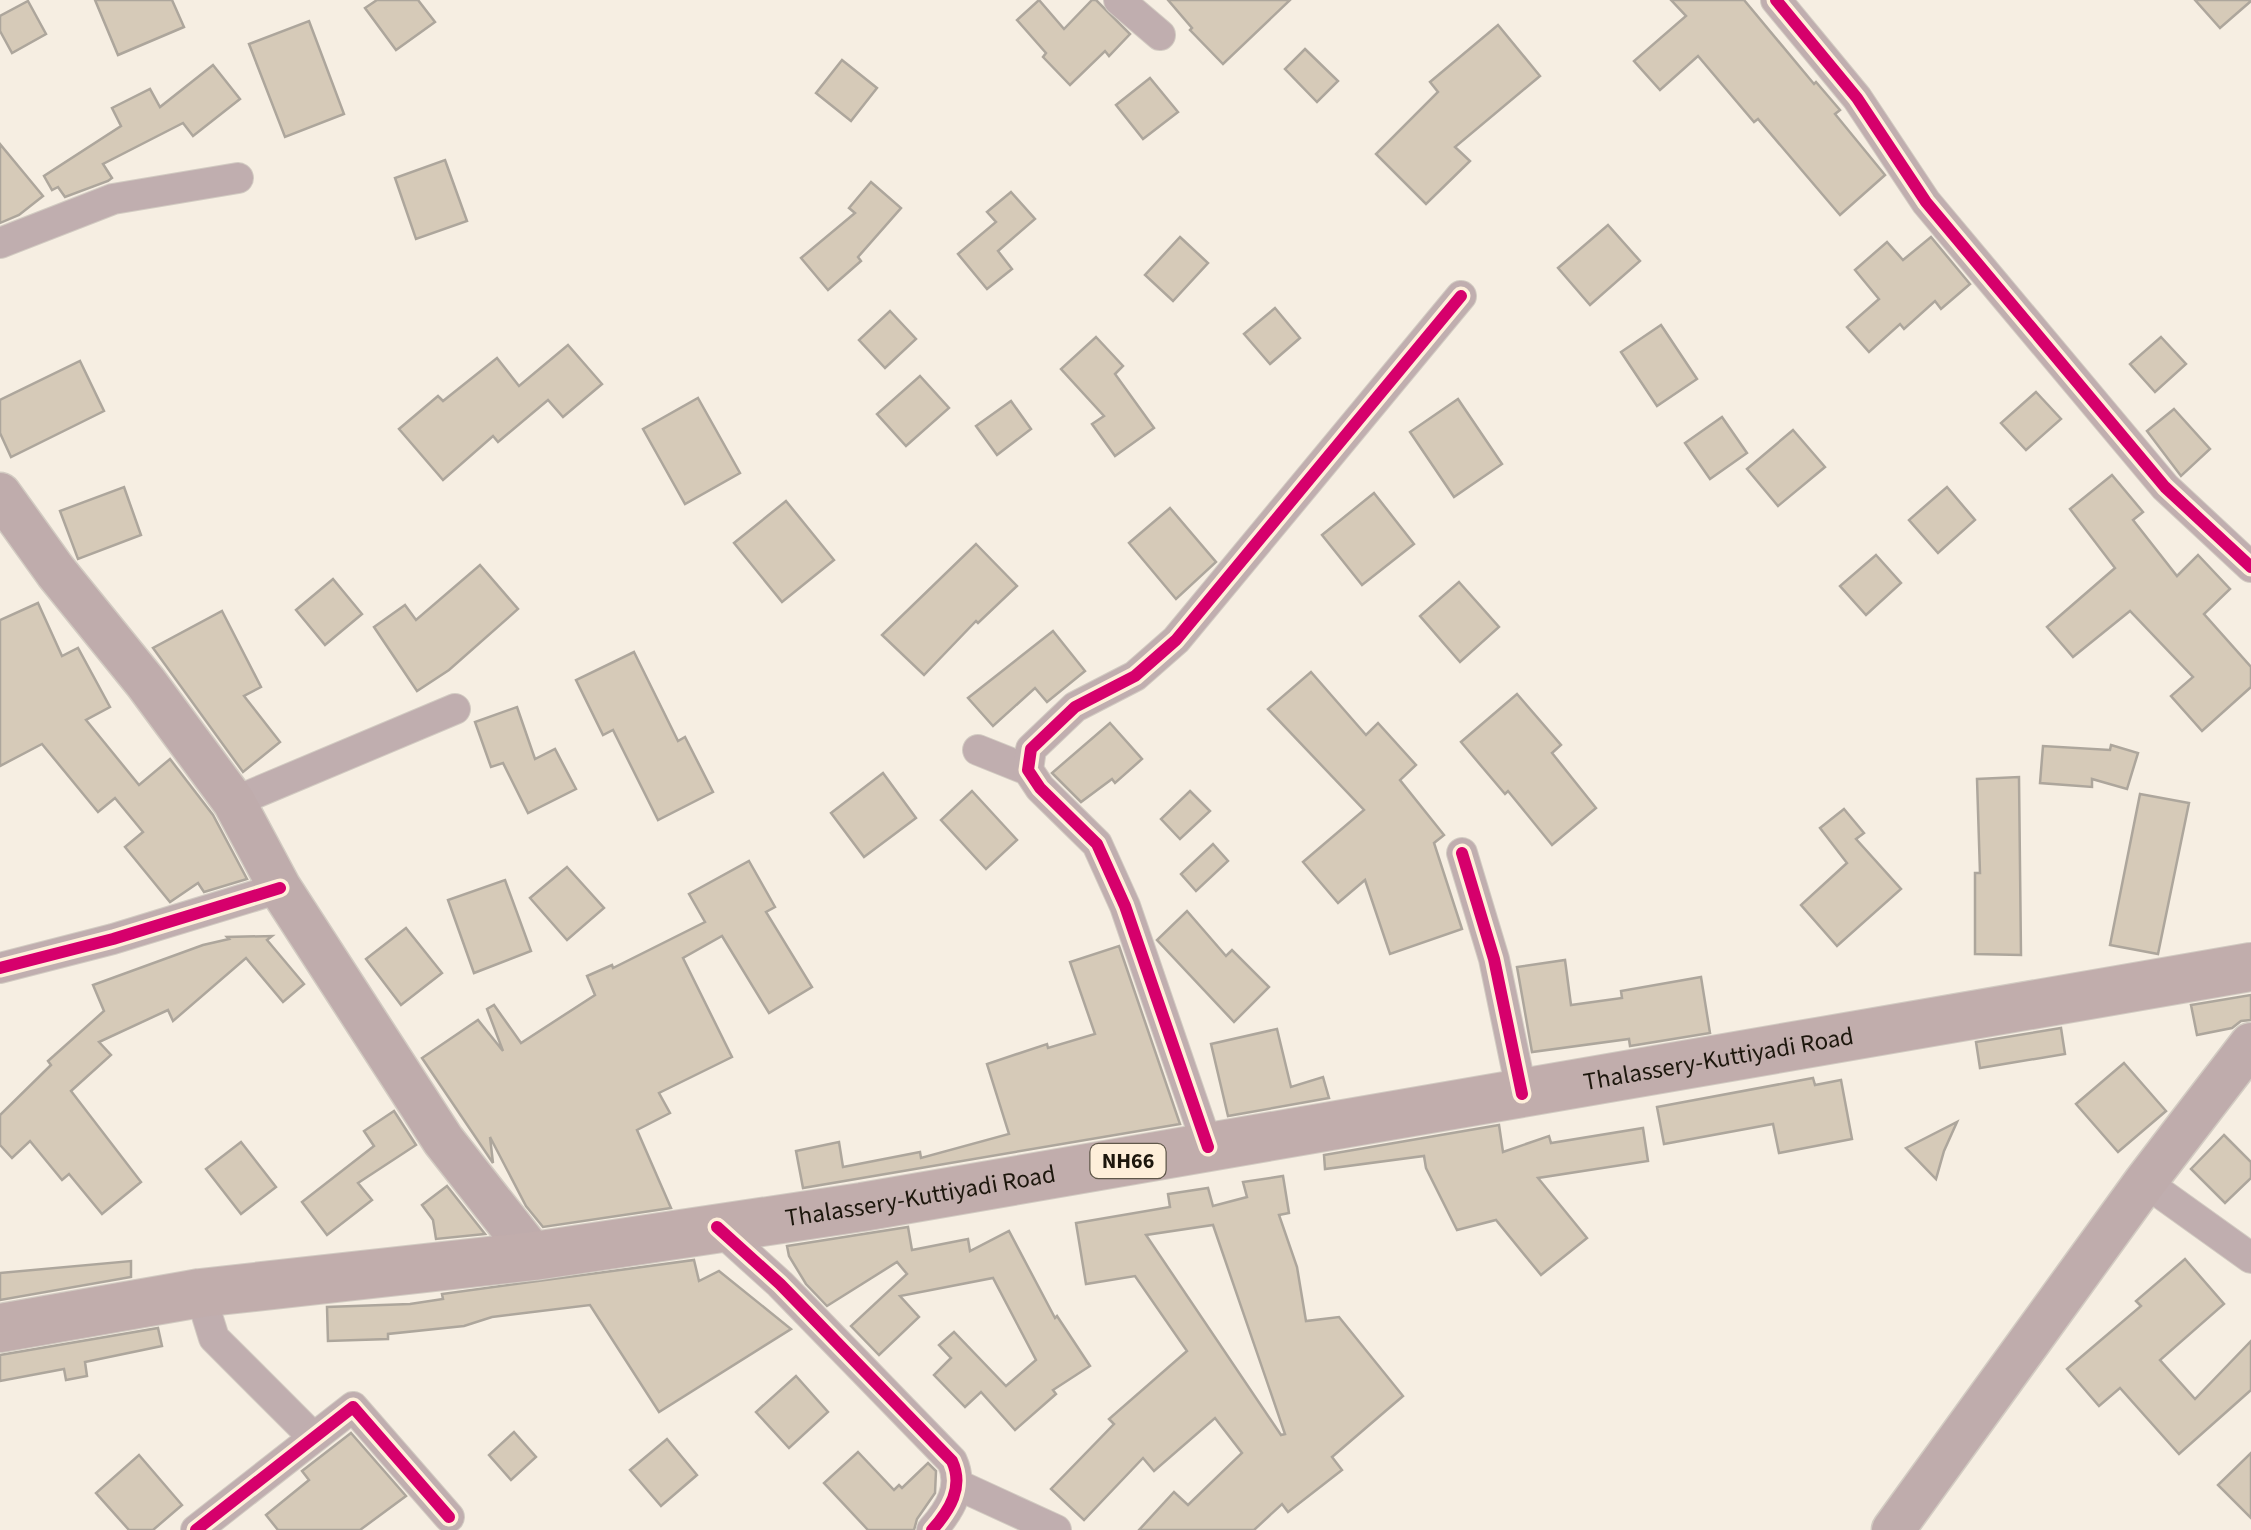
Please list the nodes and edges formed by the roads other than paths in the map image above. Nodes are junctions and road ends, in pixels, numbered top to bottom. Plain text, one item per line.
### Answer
1 (1119, 0) edge
2 (1776, 0) edge
3 (1160, 36) dead end
4 (238, 178) dead end
5 (0, 243) edge
6 (1461, 296) dead end
7 (0, 494) edge
8 (2251, 566) edge
9 (455, 709) dead end
10 (978, 750) dead end
11 (1028, 770) junction
12 (234, 802) junction
13 (1462, 853) dead end
14 (280, 888) junction
15 (2251, 967) edge
16 (0, 968) edge
17 (2251, 1044) edge
18 (1522, 1094) junction
19 (1208, 1147) junction
20 (2145, 1182) junction
21 (717, 1226) junction
22 (534, 1256) junction
23 (2251, 1258) edge
24 (200, 1293) junction
25 (0, 1328) edge
26 (314, 1437) junction
27 (958, 1485) junction
28 (448, 1518) dead end
29 (1910, 1523) edge
30 (196, 1530) edge
31 (932, 1530) edge
32 (1056, 1530) edge

1 - 3 street
2 - 8 street
4 - 5 street
6 - 11 street
7 - 12 main road
9 - 12 street
10 - 11 street
11 - 19 street
12 - 14 main road
13 - 18 street
14 - 16 street
14 - 22 main road
15 - 18 main road, Thalassery-Kuttiyadi Road / NH66
17 - 20 main road
18 - 19 main road, Thalassery-Kuttiyadi Road / NH66
19 - 21 main road, Thalassery-Kuttiyadi Road / NH66
20 - 23 street
20 - 29 main road
21 - 22 main road, Thalassery-Kuttiyadi Road / NH66
21 - 27 street
22 - 24 main road, Thalassery-Kuttiyadi Road / NH66
24 - 25 main road, Thalassery-Kuttiyadi Road / NH66
24 - 26 street
26 - 28 street
26 - 30 street
27 - 31 street
27 - 32 street

